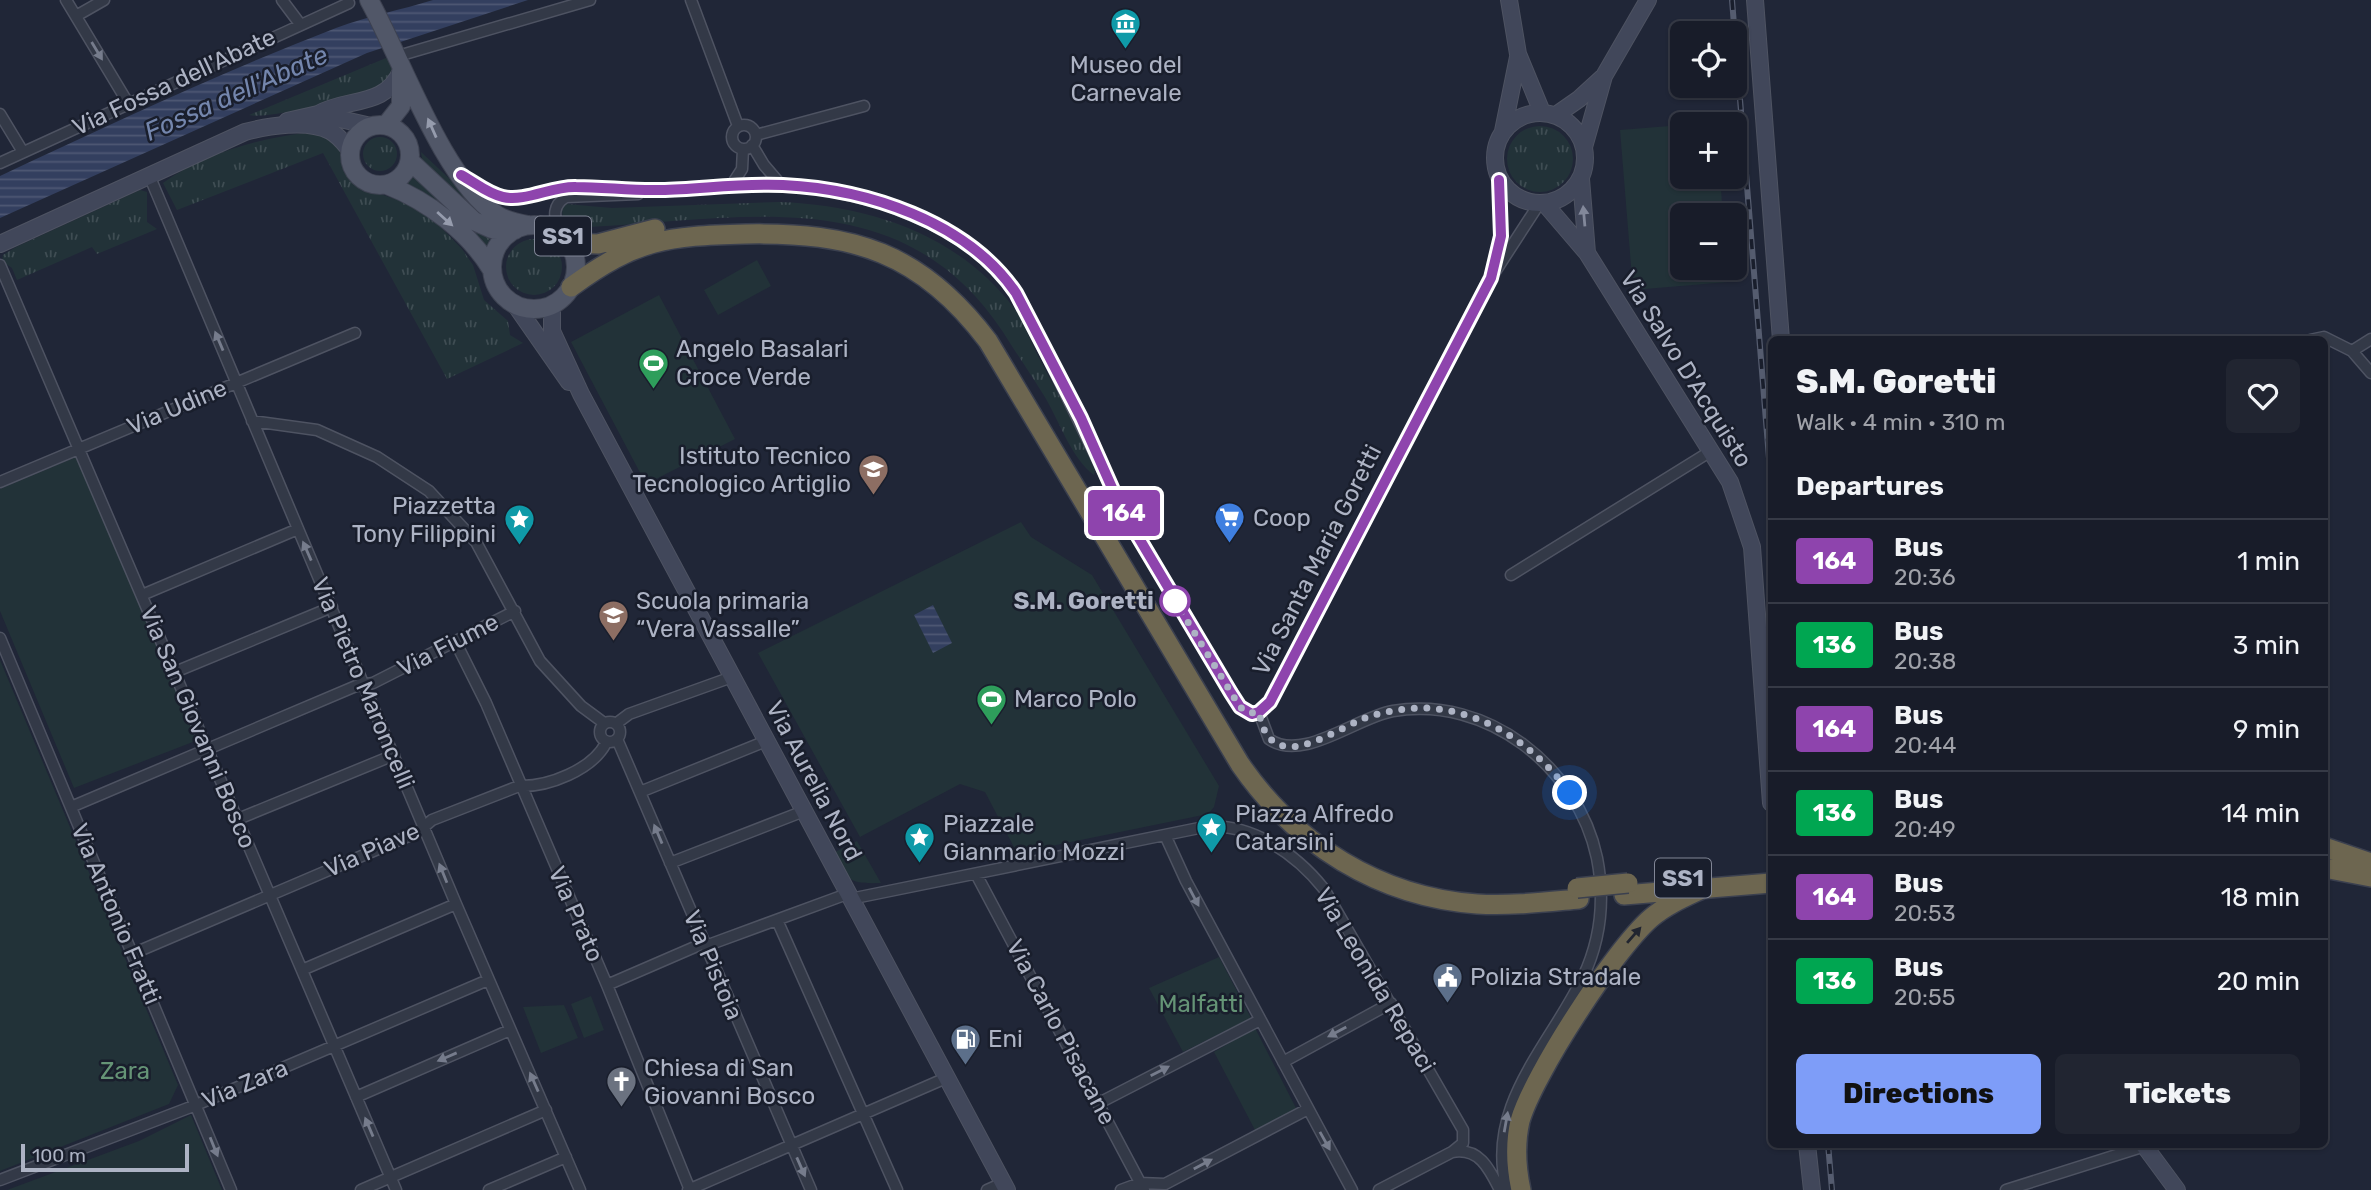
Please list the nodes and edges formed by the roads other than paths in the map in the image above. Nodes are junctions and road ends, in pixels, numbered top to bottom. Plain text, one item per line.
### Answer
1 (66, 0) edge
2 (104, 0) edge
3 (282, 0) edge
4 (590, 0) edge
5 (691, 0) edge
6 (1509, 0) edge
7 (1648, 0) edge
8 (1755, 0) edge
9 (370, 2) edge
10 (349, 3) dead end
11 (76, 16) junction
12 (300, 24) junction
13 (1518, 54) junction
14 (399, 60) junction
15 (1604, 76) junction
16 (128, 103) junction
17 (864, 106) dead end
18 (0, 114) edge
19 (318, 114) junction
20 (1549, 114) junction
21 (271, 126) junction
22 (379, 126) junction
23 (738, 126) junction
24 (1503, 131) junction
25 (402, 135) junction
26 (750, 143) junction
27 (1584, 147) junction
28 (351, 150) junction
29 (23, 152) junction
30 (410, 161) junction
31 (0, 163) edge
32 (459, 173) junction
33 (149, 174) junction
34 (1581, 179) junction
35 (1499, 180) junction
36 (387, 185) junction
37 (781, 185) junction
38 (731, 186) junction
39 (659, 190) junction
40 (1542, 204) junction
41 (521, 228) junction
42 (563, 237) junction
43 (0, 244) edge
44 (1587, 253) junction
45 (0, 265) edge
46 (492, 270) junction
47 (1491, 278) junction
48 (571, 287) junction
49 (514, 303) junction
50 (552, 304) junction
51 (355, 333) dead end
52 (1782, 336) edge
53 (2328, 339) edge
54 (2371, 339) edge
55 (2352, 351) junction
56 (2371, 373) edge
57 (237, 383) junction
58 (580, 394) junction
59 (252, 421) junction
60 (79, 448) junction
61 (1711, 451) junction
62 (0, 482) edge
63 (298, 529) junction
64 (1511, 575) dead end
65 (142, 595) junction
66 (332, 607) junction
67 (515, 611) junction
68 (0, 638) edge
69 (455, 641) junction
70 (175, 672) junction
71 (732, 677) junction
72 (363, 683) junction
73 (1259, 712) junction
74 (604, 723) junction
75 (617, 723) junction
76 (612, 741) junction
77 (766, 741) junction
78 (208, 748) junction
79 (394, 755) junction
80 (1768, 763) edge
81 (519, 786) junction
82 (640, 793) junction
83 (71, 807) junction
84 (804, 811) junction
85 (238, 819) junction
86 (425, 828) junction
87 (1165, 835) junction
88 (2328, 848) edge
89 (2328, 857) edge
90 (670, 863) junction
91 (2371, 864) edge
92 (2328, 869) edge
93 (1768, 871) edge
94 (976, 874) junction
95 (2328, 876) edge
96 (2371, 878) edge
97 (1738, 879) junction
98 (1768, 883) edge
99 (1626, 889) junction
100 (1702, 889) junction
101 (1578, 893) junction
102 (270, 895) junction
103 (849, 896) junction
104 (456, 904) junction
105 (777, 920) junction
106 (704, 943) junction
107 (132, 954) junction
108 (302, 970) junction
109 (488, 980) junction
110 (607, 985) junction
111 (1391, 1003) junction
112 (1260, 1020) junction
113 (510, 1030) junction
114 (334, 1046) junction
115 (1283, 1062) junction
116 (946, 1078) junction
117 (356, 1097) junction
118 (1099, 1102) junction
119 (196, 1105) junction
120 (546, 1110) junction
121 (1308, 1110) junction
122 (865, 1115) junction
123 (791, 1145) junction
124 (1807, 1148) edge
125 (2139, 1148) edge
126 (2146, 1148) edge
127 (1452, 1153) junction
128 (566, 1157) junction
129 (391, 1177) junction
130 (0, 1180) edge
131 (1005, 1186) edge
132 (1142, 1186) edge
133 (231, 1190) edge
134 (361, 1190) edge
135 (396, 1190) edge
136 (489, 1190) edge
137 (580, 1190) edge
138 (689, 1190) edge
139 (811, 1190) edge
140 (897, 1190) edge
141 (987, 1190) edge
142 (1121, 1190) edge
143 (1352, 1190) edge
144 (1379, 1190) edge
145 (1500, 1190) edge
146 (1507, 1190) edge
147 (1521, 1190) edge
148 (1812, 1190) edge
149 (2006, 1190) edge
150 (2177, 1190) edge

1 - 11 street
2 - 11 street
3 - 12 street
4 - 14 street
5 - 23 street
6 - 13 street
7 - 15 street
8 - 52 street
9 - 14 main road
10 - 12 street, Via Fossa dell'Abate
11 -> 16 street
12 - 16 street, Via Fossa dell'Abate
13 - 20 street
13 - 24 street
14 - 19 street
14 - 22 main road
32 -> 14 main road
15 - 20 street
15 - 27 street
16 - 29 street, Via Fossa dell'Abate
17 - 26 street
18 - 29 street
19 - 21 street
19 - 22 street
20 - 24 street
20 - 27 street
21 - 28 street
21 - 33 street
22 - 25 main road
22 - 28 main road
23 - 26 street
23 - 26 street
24 - 35 street
25 - 30 main road, SS1
25 - 32 main road
26 - 37 street
26 - 38 street
27 - 34 street
28 - 36 main road
29 - 31 street, Via Fossa dell'Abate
30 - 36 main road
30 - 41 main road, SS1
32 - 39 street, Via Santa Maria Goretti
32 - 41 main road
33 - 43 street
57 -> 33 street, Via Pietro Maroncelli
34 - 40 street
44 -> 34 street, Via Salvo D'Acquisto
35 - 40 street
35 - 47 street, Via Santa Maria Goretti
36 -> 46 main road
37 - 38 street, Via Santa Maria Goretti
37 - 73 street, Via Santa Maria Goretti
38 - 39 street, Via Santa Maria Goretti
39 - 42 street, Via Santa Maria Goretti
40 - 44 street, Via Salvo D'Acquisto
40 - 47 street, Via Santa Maria Goretti
41 - 42 main road, SS1
41 - 46 main road, SS1
42 - 48 main road, SS1
42 - 101 highway, SS1
44 - 61 street, Via Salvo D'Acquisto
45 - 60 street, Via San Giovanni Bosco
46 - 49 main road
47 - 73 street, Via Santa Maria Goretti
48 - 50 main road, SS1
48 - 101 highway, SS1
49 - 50 main road
49 - 58 street, Via Aurelia Nord
50 - 58 street, Via Aurelia Nord
51 - 57 street, Via Udine
53 - 55 street
54 - 55 street
55 - 56 street
57 - 59 street, Via Pietro Maroncelli
57 - 60 street, Via Udine
58 - 71 street, Via Aurelia Nord
59 - 63 street, Via Pietro Maroncelli
59 - 67 street
60 - 62 street, Via Udine
60 - 65 street, Via San Giovanni Bosco
61 - 64 street
61 - 80 street, Via Salvo D'Acquisto
63 - 65 street
66 -> 63 street, Via Pietro Maroncelli
65 - 70 street, Via San Giovanni Bosco
66 - 70 street
66 - 72 street, Via Pietro Maroncelli
67 - 69 street, Via Fiume
67 - 74 street
68 - 83 street, Via Antonio Fratti
69 - 72 street, Via Fiume
69 - 81 street, Via Prato
70 - 78 street, Via San Giovanni Bosco
71 - 75 street
71 - 77 street, Via Aurelia Nord
72 - 78 street, Via Fiume
72 - 79 street, Via Pietro Maroncelli
146 -> 73 street
74 - 75 street
74 - 76 street
75 - 76 street
76 - 81 street, Via Piave
76 - 82 street, Via Pistoia
77 - 82 street
77 - 84 street, Via Aurelia Nord
78 - 83 street, Via Fiume
78 - 85 street, Via San Giovanni Bosco
79 - 85 street
79 - 86 street, Via Pietro Maroncelli
81 - 86 street, Via Piave
81 - 110 street, Via Prato
90 -> 82 street, Via Pistoia
83 - 107 street, Via Antonio Fratti
84 - 90 street
84 - 103 street, Via Aurelia Nord
85 - 102 street, Via San Giovanni Bosco
86 - 102 street, Via Piave
104 -> 86 street, Via Pietro Maroncelli
87 - 94 street, Via Leonida Repaci
87 - 111 street, Via Leonida Repaci
87 -> 112 street
88 - 91 highway
89 - 91 highway
90 - 106 street, Via Pistoia
92 - 96 highway
93 - 97 highway, SS1
94 - 103 street, Via Leonida Repaci
94 - 118 street, Via Carlo Pisacane
95 - 96 highway
97 - 98 highway, SS1
97 - 99 highway, SS1
97 - 100 highway, SS1
99 - 100 highway, SS1
99 - 101 highway, SS1
147 -> 100 highway
102 - 107 street, Via Piave
102 - 108 street, Via San Giovanni Bosco
103 - 105 street, Via Leonida Repaci
103 - 116 street, Via Aurelia Nord
104 - 108 street
104 - 109 street, Via Pietro Maroncelli
105 - 106 street, Via Leonida Repaci
105 - 122 street
106 - 110 street, Via Leonida Repaci
106 - 123 street, Via Pistoia
107 - 119 street, Via Antonio Fratti
108 - 114 street, Via San Giovanni Bosco
109 - 113 street, Via Pietro Maroncelli
109 - 114 street, Via Zara
110 - 138 street, Via Prato
111 -> 115 street
111 - 127 street, Via Leonida Repaci
112 - 115 street
118 -> 112 street
113 -> 117 street
120 -> 113 street, Via Pietro Maroncelli
114 - 117 street, Via San Giovanni Bosco
114 - 119 street, Via Zara
115 - 121 street
116 - 122 street
116 - 131 street, Via Aurelia Nord
129 -> 117 street, Via San Giovanni Bosco
118 - 132 street, Via Carlo Pisacane
119 - 130 street, Via Zara
119 -> 133 street, Via Antonio Fratti
120 - 128 street, Via Pietro Maroncelli
120 - 129 street
132 -> 121 street
121 -> 143 street
122 - 123 street
122 - 140 street
123 - 138 street
123 -> 139 street, Via Pistoia
124 - 148 street
125 - 149 street
126 - 150 street
127 - 144 street
127 - 145 street
128 - 136 street
128 - 137 street, Via Pietro Maroncelli
129 - 134 street
129 - 135 street, Via San Giovanni Bosco
131 - 141 street
132 - 142 street

